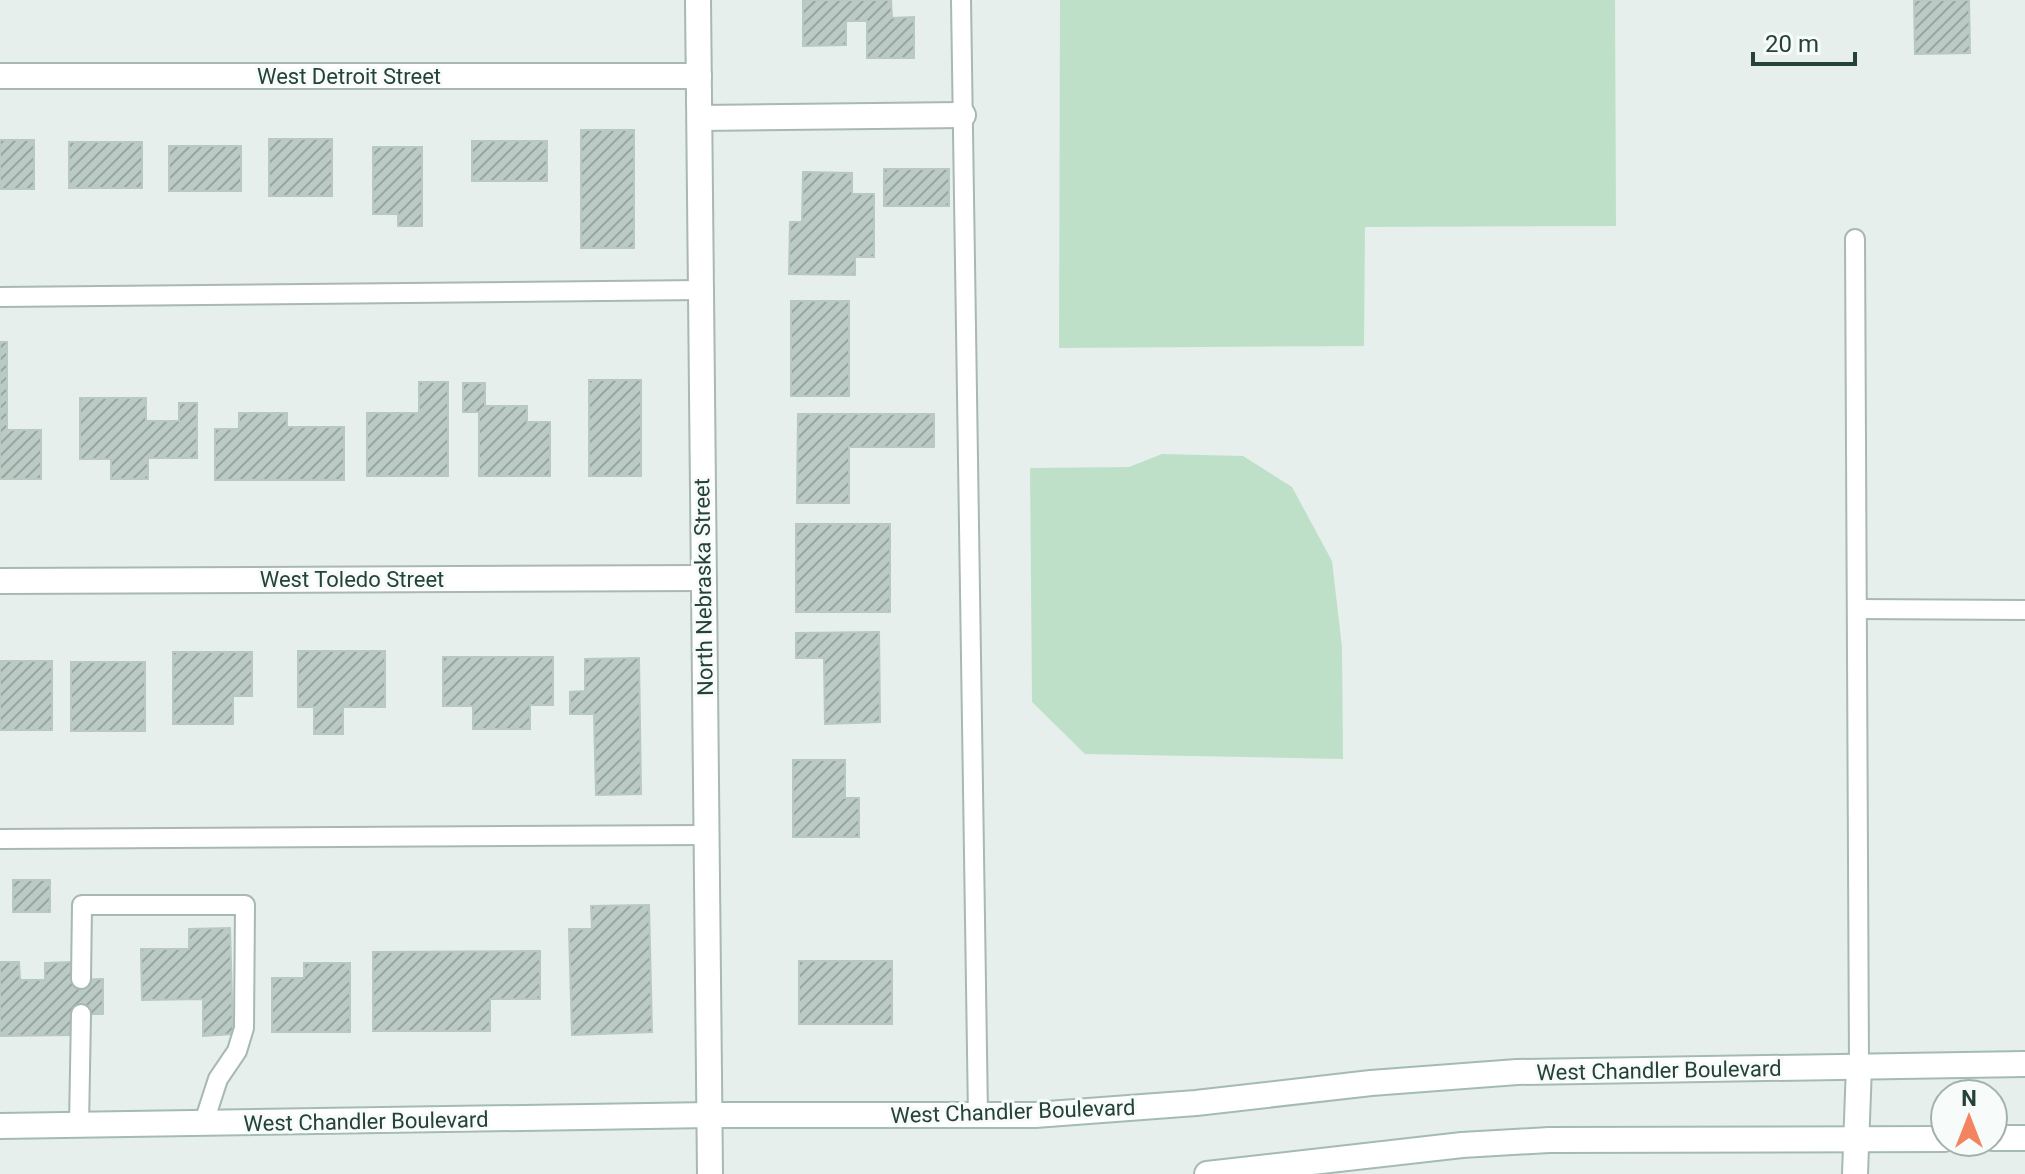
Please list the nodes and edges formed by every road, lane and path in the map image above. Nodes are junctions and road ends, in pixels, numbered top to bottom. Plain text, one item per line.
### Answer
1 (698, 0) edge
2 (961, 0) edge
3 (0, 76) edge
4 (699, 76) junction
5 (963, 115) junction
6 (701, 118) junction
7 (1855, 239) dead end
8 (701, 290) junction
9 (0, 297) edge
10 (703, 578) junction
11 (0, 581) edge
12 (1857, 609) junction
13 (2025, 610) edge
14 (706, 835) junction
15 (0, 839) edge
16 (81, 979) dead end
17 (81, 1014) dead end
18 (2025, 1064) edge
19 (1859, 1066) junction
20 (710, 1115) junction
21 (978, 1116) junction
22 (203, 1125) junction
23 (0, 1126) edge
24 (79, 1126) junction
25 (1929, 1139) edge
26 (1855, 1140) junction
27 (1271, 1170) edge
28 (710, 1174) edge
29 (1207, 1174) edge
30 (1855, 1174) edge

1 - 4 street, North Nebraska Street
2 - 5 lane
3 - 4 street, West Detroit Street
4 - 6 street, North Nebraska Street
5 - 6 street
5 - 21 lane
6 - 8 street, North Nebraska Street
7 - 12 lane
8 - 9 lane
8 - 10 street, North Nebraska Street
10 - 11 street, West Toledo Street
10 - 14 street, North Nebraska Street
12 - 13 lane
12 - 19 lane
14 - 15 lane
14 - 20 street, North Nebraska Street
16 - 22 lane
17 - 24 lane
18 - 19 street, West Chandler Boulevard
19 - 21 street, West Chandler Boulevard
19 - 26 street
20 - 21 street, West Chandler Boulevard
20 - 22 street, West Chandler Boulevard
20 - 28 street, North Nebraska Street
22 - 24 street, West Chandler Boulevard
23 - 24 street, West Chandler Boulevard
25 - 26 street
26 - 27 street
26 - 30 street
27 - 29 street

